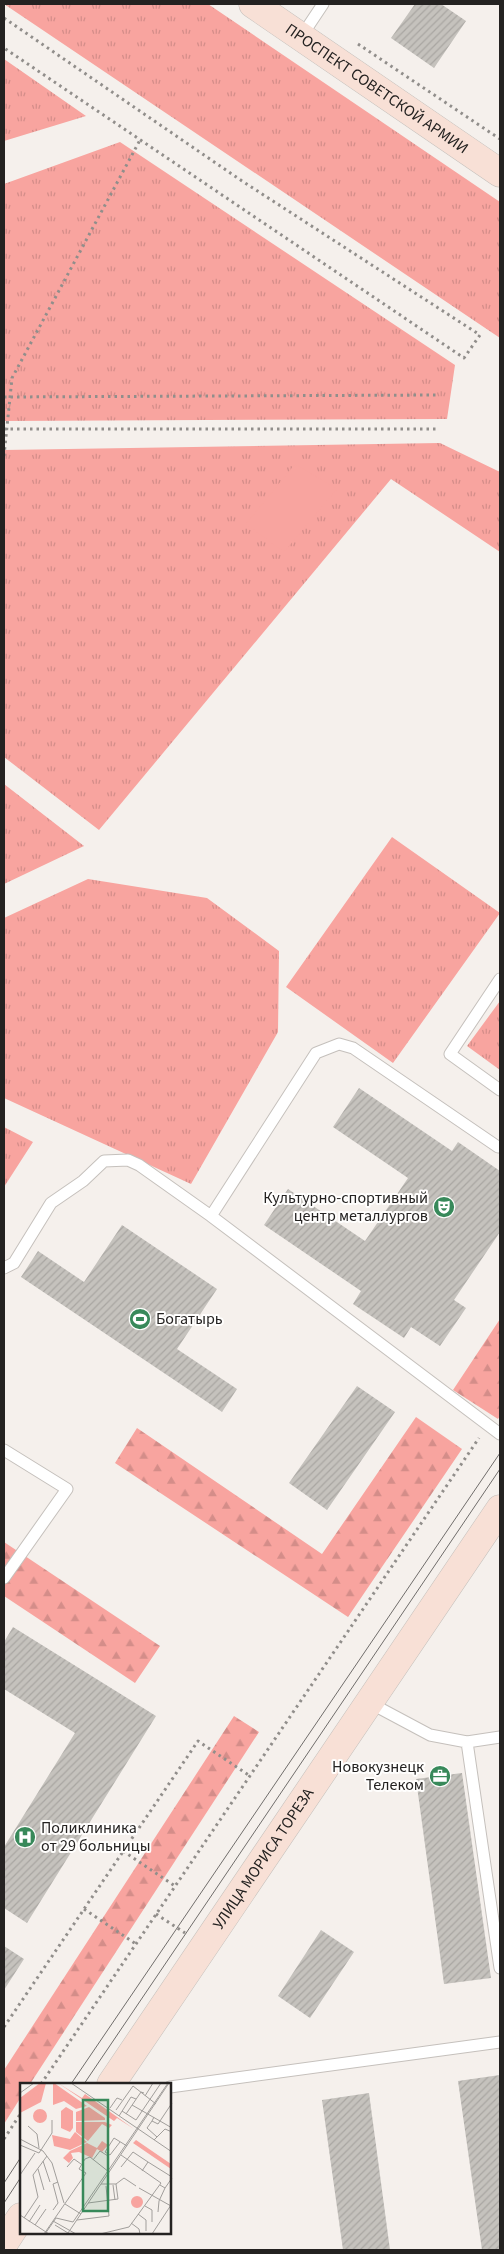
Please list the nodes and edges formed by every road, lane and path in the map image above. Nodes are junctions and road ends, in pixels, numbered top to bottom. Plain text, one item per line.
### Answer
1 (253, 4) edge
2 (323, 4) edge
3 (4, 18) edge
4 (301, 37) junction
5 (355, 43) dead end
6 (4, 48) edge
7 (500, 139) edge
8 (140, 140) junction
9 (500, 173) edge
10 (438, 395) dead end
11 (4, 397) edge
12 (10, 397) junction
13 (5, 430) edge
14 (436, 430) dead end
15 (4, 456) edge
16 (500, 979) edge
17 (500, 1090) edge
18 (498, 1147) dead end
19 (211, 1216) junction
20 (4, 1268) edge
21 (487, 1425) junction
22 (500, 1434) edge
23 (4, 1450) edge
24 (500, 1509) edge
25 (4, 1578) edge
26 (370, 1703) junction
27 (500, 1737) edge
28 (467, 1742) junction
29 (250, 1776) junction
30 (123, 1851) junction
31 (175, 1886) junction
32 (84, 1909) junction
33 (156, 1914) junction
34 (136, 1944) junction
35 (205, 1947) junction
36 (500, 1968) edge
37 (4, 2027) edge
38 (500, 2042) edge
39 (42, 2083) edge
40 (112, 2083) edge
41 (171, 2087) edge
42 (20, 2115) edge
43 (4, 2139) edge
44 (20, 2219) edge
45 (4, 2243) edge

1 - 4 street, ПРОСПЕКТ СОВЕТСКОЙ АРМИИ
2 - 4 lane
3 - 8 path
4 - 9 street, ПРОСПЕКТ СОВЕТСКОЙ АРМИИ
5 - 7 path
6 - 8 path
8 - 12 path
10 - 12 path
11 - 12 path
12 - 13 path
13 - 14 path
13 - 15 path
16 - 17 lane
18 - 19 lane
19 - 20 lane
19 - 21 lane
21 - 22 lane
21 - 29 path
23 - 25 lane
24 - 26 street, УЛИЦА МОРИСА ТОРЕЗА
26 - 28 lane
26 - 35 street, УЛИЦА МОРИСА ТОРЕЗА
27 - 28 lane
28 - 36 lane
29 - 30 path
29 - 31 path
30 - 31 path
30 - 32 path
31 - 33 path
32 - 34 path
32 - 37 path
33 - 34 path
33 - 35 path
34 - 39 path
35 - 40 street, УЛИЦА МОРИСА ТОРЕЗА
38 - 41 lane
42 - 43 path
44 - 45 street

